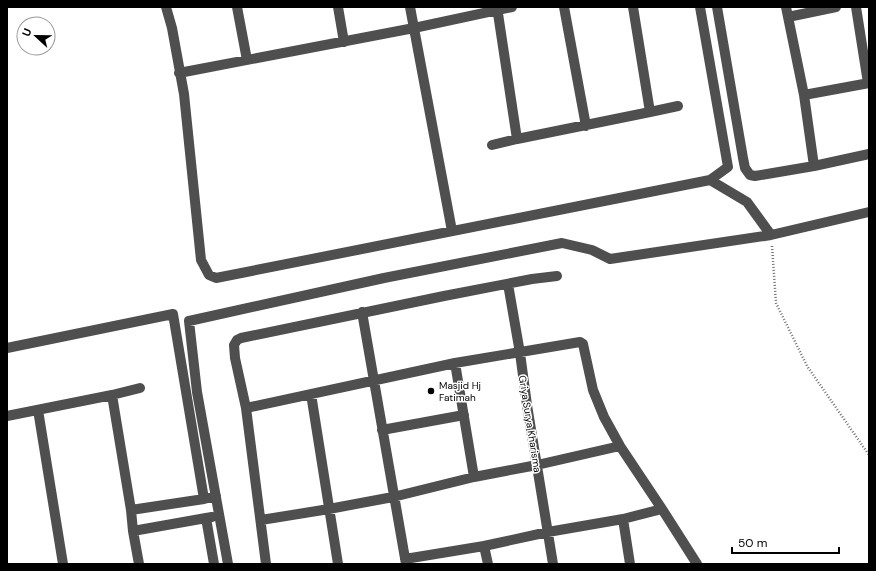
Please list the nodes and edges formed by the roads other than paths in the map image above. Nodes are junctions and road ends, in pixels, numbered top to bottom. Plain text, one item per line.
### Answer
1 (166, 7) edge
2 (237, 7) edge
3 (338, 7) edge
4 (410, 7) edge
5 (512, 7) edge
6 (564, 7) edge
7 (633, 7) edge
8 (700, 7) edge
9 (717, 7) edge
10 (786, 7) edge
11 (836, 7) edge
12 (856, 7) edge
13 (497, 9) edge
14 (788, 17) junction
15 (414, 28) junction
16 (344, 42) junction
17 (247, 60) junction
18 (180, 73) junction
19 (868, 83) edge
20 (804, 96) junction
21 (678, 106) dead end
22 (650, 112) junction
23 (586, 126) junction
24 (517, 139) junction
25 (492, 145) dead end
26 (869, 154) edge
27 (814, 166) junction
28 (710, 180) junction
29 (869, 212) edge
30 (452, 231) junction
31 (771, 235) junction
32 (557, 276) dead end
33 (508, 284) junction
34 (362, 312) junction
35 (7, 348) edge
36 (520, 353) junction
37 (455, 363) junction
38 (374, 380) junction
39 (140, 388) dead end
40 (311, 394) junction
41 (112, 395) junction
42 (246, 408) junction
43 (38, 410) junction
44 (464, 415) junction
45 (7, 416) edge
46 (382, 430) junction
47 (620, 446) junction
48 (537, 465) junction
49 (474, 477) junction
50 (216, 496) junction
51 (393, 497) junction
52 (204, 499) junction
53 (189, 502) junction
54 (662, 509) junction
55 (131, 510) junction
56 (330, 510) junction
57 (220, 515) junction
58 (206, 518) junction
59 (623, 519) junction
60 (193, 520) junction
61 (261, 520) junction
62 (133, 531) junction
63 (548, 532) junction
64 (484, 546) junction
65 (405, 561) edge
66 (63, 564) edge
67 (139, 564) edge
68 (214, 564) edge
69 (228, 564) edge
70 (266, 564) edge
71 (338, 564) edge
72 (488, 564) edge
73 (554, 564) edge
74 (630, 564) edge
75 (697, 564) edge

1 - 18 street
2 - 17 street
3 - 16 street
4 - 15 street
5 - 13 street
6 - 23 street
7 - 22 street
8 - 28 street
9 - 27 street
10 - 14 street
11 - 14 street
12 - 19 street
13 - 15 street
13 - 24 street
14 - 20 street
15 - 16 street
15 - 30 street
16 - 17 street
17 - 18 street
18 - 30 street
19 - 20 street
20 - 27 street
21 - 22 street
22 - 23 street
23 - 24 street
24 - 25 street
26 - 27 street
28 - 30 street
28 - 31 street
29 - 31 street
31 - 50 street
32 - 33 street
33 - 34 street
33 - 36 street, Griya Surya Kharisma
34 - 38 street
34 - 42 street
35 - 52 street
36 - 37 street
36 - 47 street
36 - 48 street, Griya Surya Kharisma
37 - 38 street
37 - 44 street
38 - 40 street
38 - 46 street
39 - 41 street
40 - 42 street
40 - 56 street
41 - 43 street
41 - 55 street
42 - 61 street
43 - 45 street
43 - 66 street
44 - 46 street
44 - 49 street
46 - 51 street
47 - 48 street
47 - 54 street
48 - 49 street
48 - 63 street, Griya Surya Kharisma
49 - 51 street
50 - 52 street
50 - 57 street
51 - 56 street
51 - 65 street
52 - 53 street
53 - 55 street
53 - 60 street
54 - 59 street
54 - 75 street
55 - 62 street
56 - 61 street
56 - 71 street
57 - 58 street
57 - 69 street
58 - 60 street
58 - 68 street
59 - 63 street
59 - 74 street
60 - 62 street
61 - 70 street
62 - 67 street
63 - 64 street
63 - 73 street, Griya Surya Kharisma
64 - 65 street
64 - 72 street

